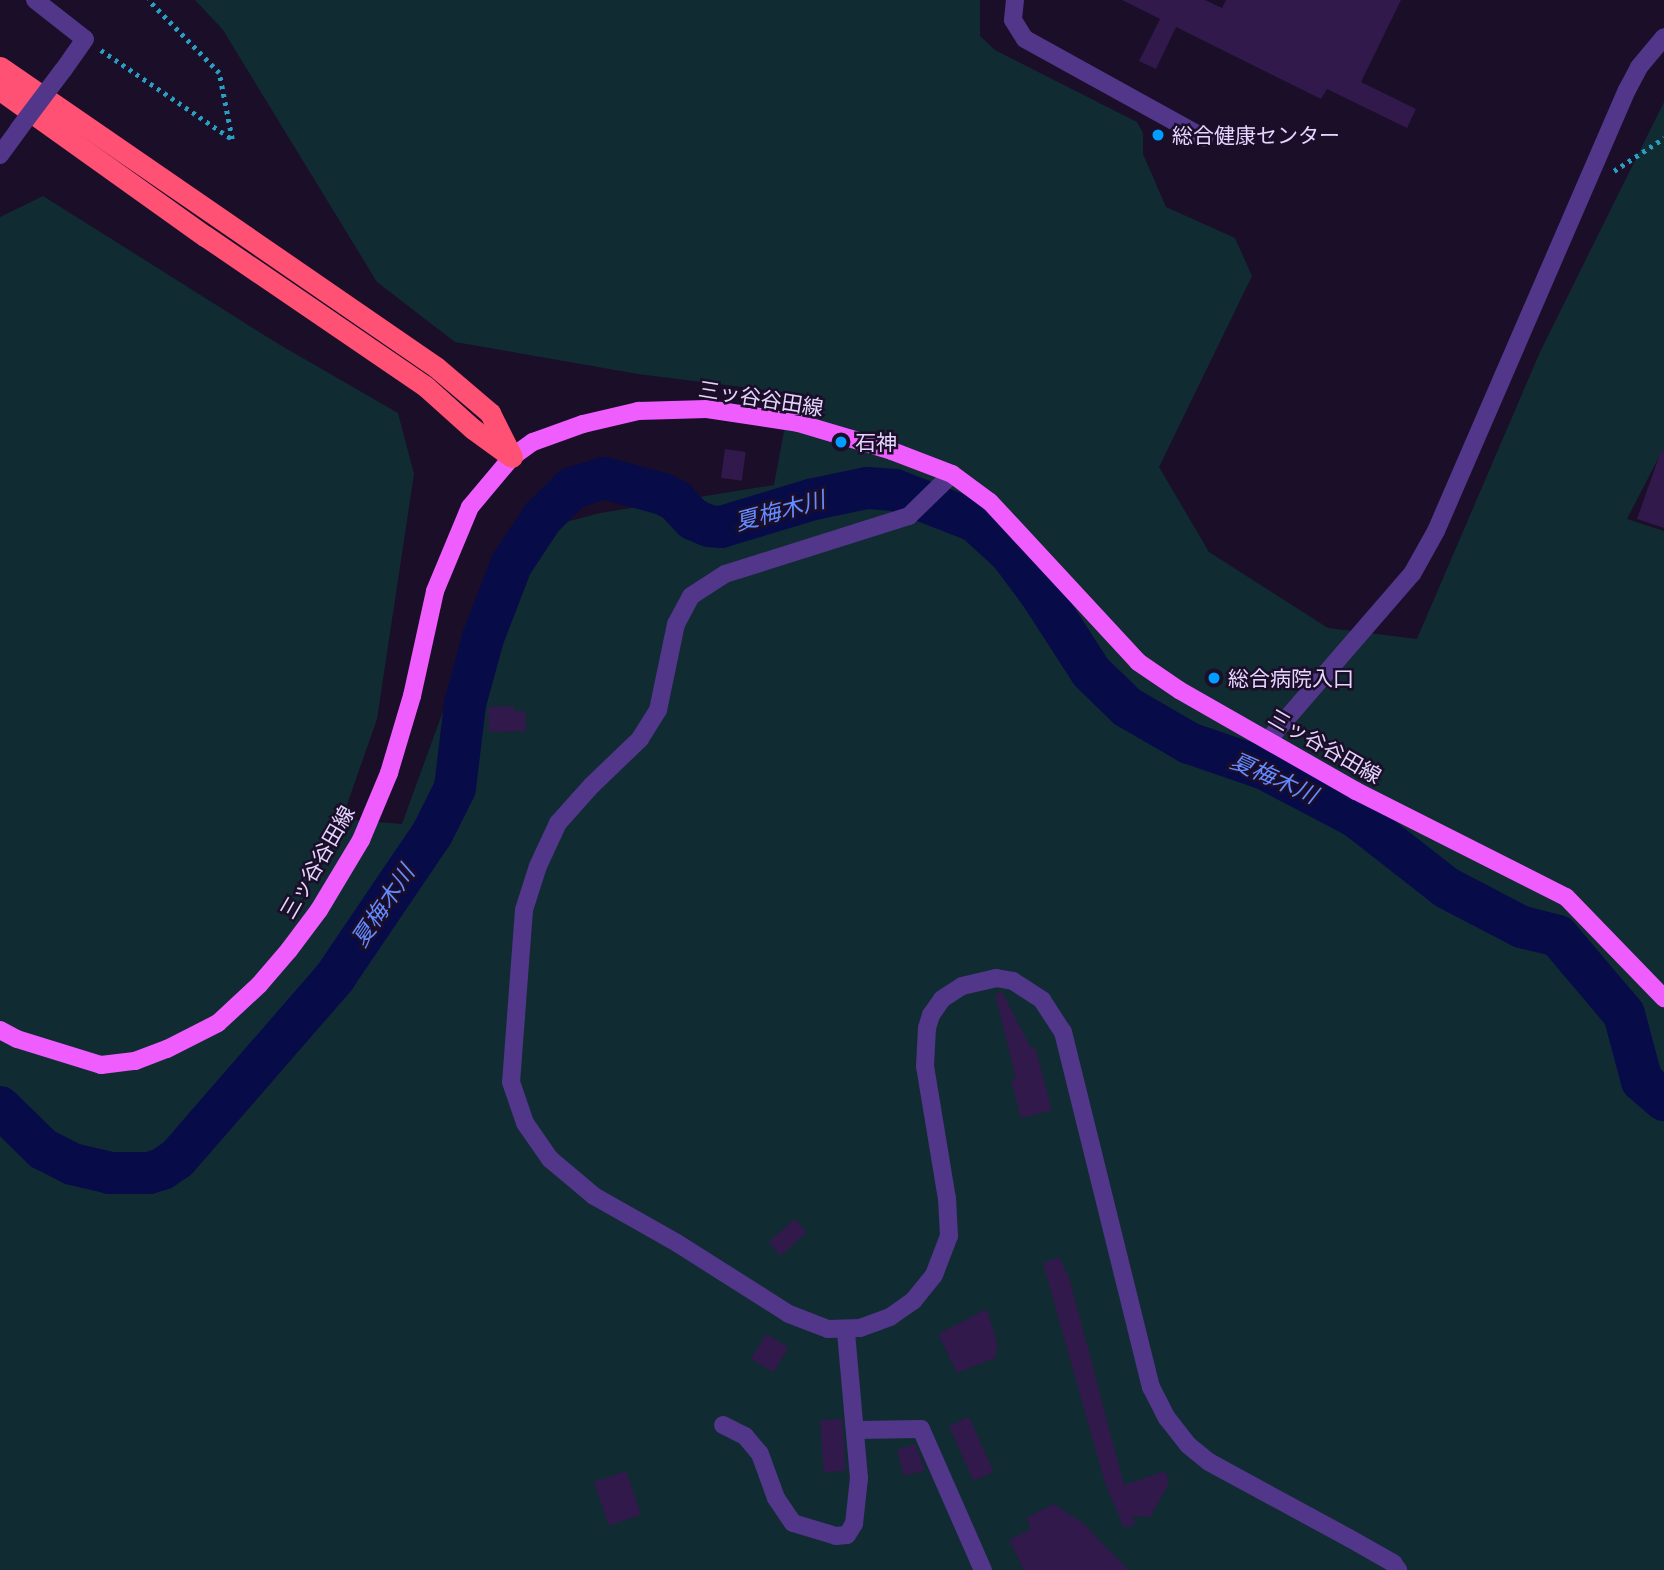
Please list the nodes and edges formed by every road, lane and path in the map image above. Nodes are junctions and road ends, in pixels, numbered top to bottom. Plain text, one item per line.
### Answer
1 (35, 0) edge
2 (148, 0) edge
3 (1015, 0) edge
4 (1664, 37) edge
5 (85, 39) junction
6 (0, 67) edge
7 (0, 90) edge
8 (1204, 138) dead end
9 (1664, 138) edge
10 (0, 155) edge
11 (1581, 192) junction
12 (512, 457) junction
13 (948, 477) junction
14 (1268, 740) junction
15 (1664, 998) edge
16 (0, 1030) edge
17 (846, 1331) junction
18 (723, 1425) dead end
19 (856, 1430) junction
20 (983, 1570) edge
21 (1398, 1570) edge

1 - 5 street
2 - 5 path
3 - 8 street
4 - 11 street
5 - 10 street, bridge
6 - 12 highway
7 - 12 highway
9 - 11 path
11 - 14 street
12 - 13 main road, 三ッ谷谷田線
12 - 16 main road, 三ッ谷谷田線
13 - 14 main road, 三ッ谷谷田線
13 - 17 street
14 - 15 main road, 三ッ谷谷田線
17 - 19 street
17 - 21 street
18 - 19 street
19 - 20 street

